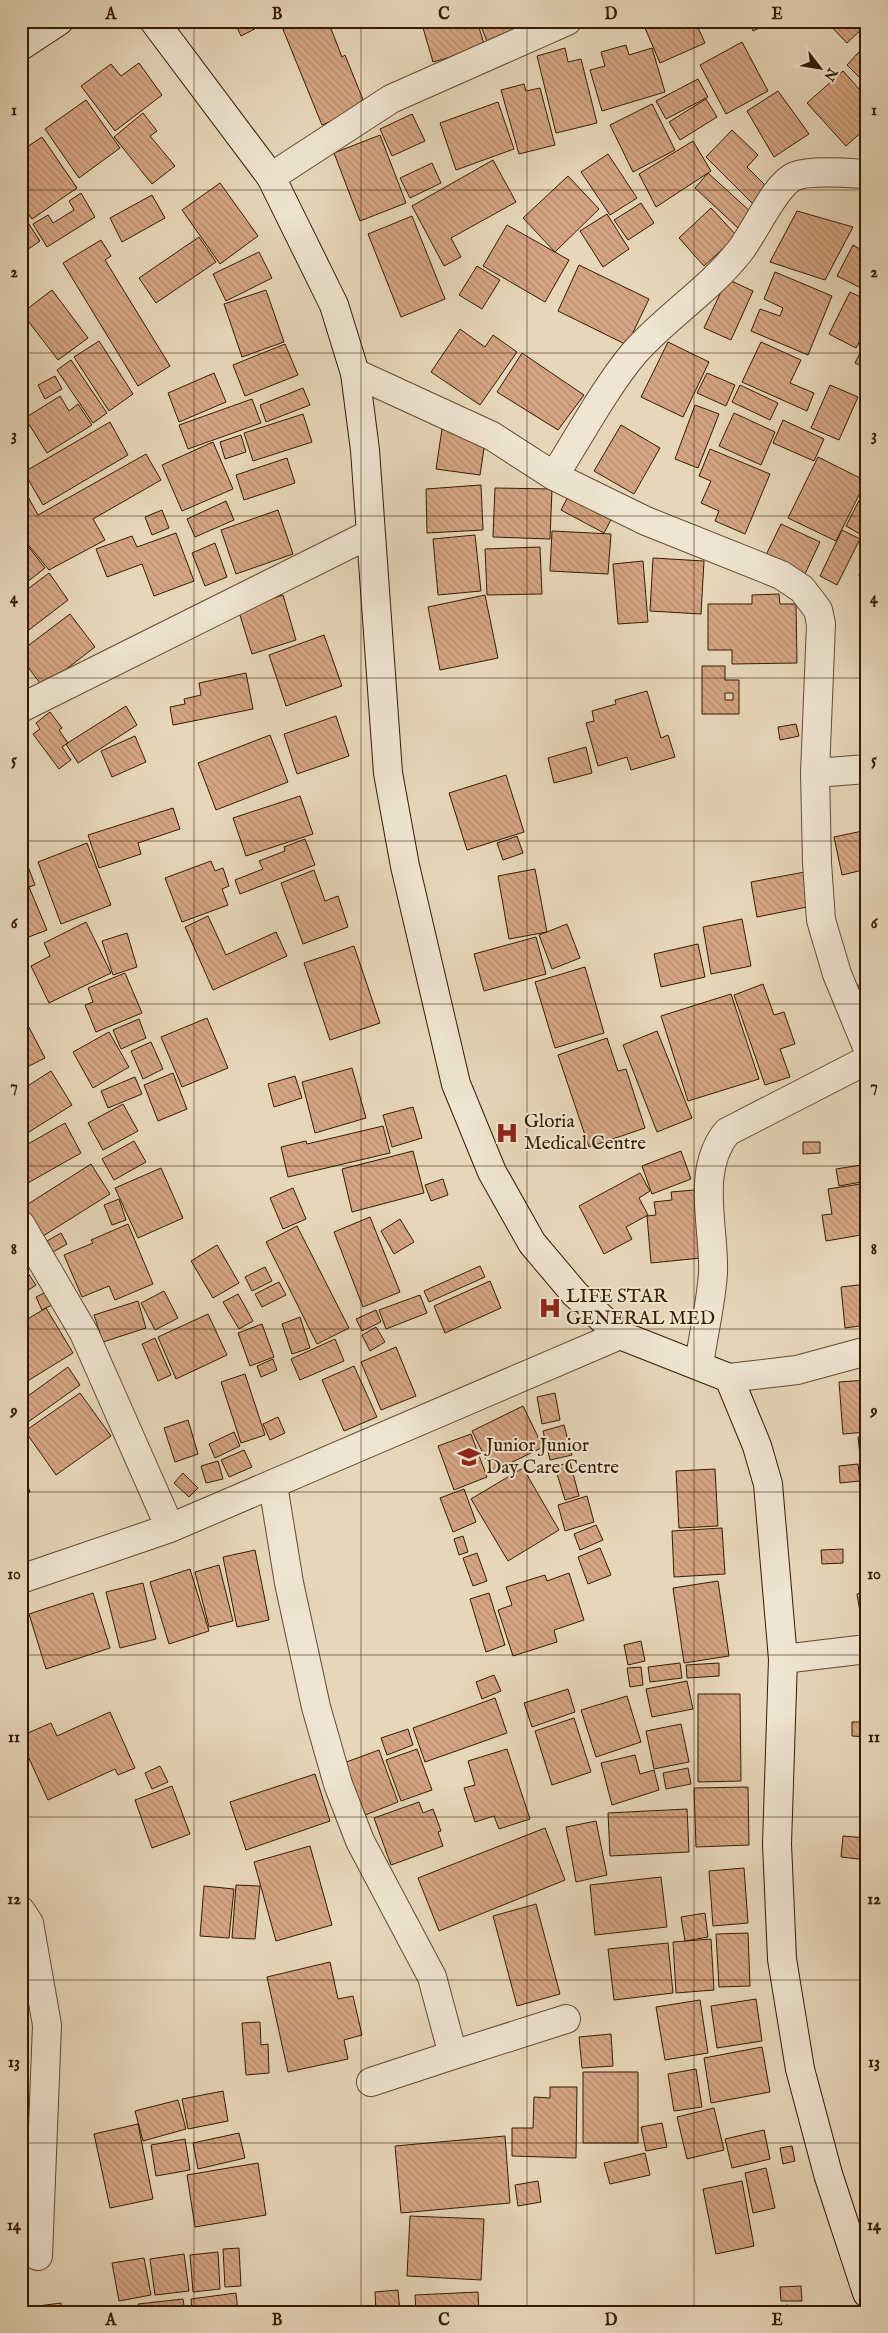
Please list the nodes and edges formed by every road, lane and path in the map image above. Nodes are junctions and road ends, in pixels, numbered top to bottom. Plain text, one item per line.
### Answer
1 (59, 21) edge
2 (154, 21) edge
3 (567, 21) edge
4 (23, 42) edge
5 (867, 174) edge
6 (272, 177) junction
7 (355, 373) junction
8 (554, 476) junction
9 (370, 534) junction
10 (21, 708) edge
11 (867, 769) edge
12 (815, 773) junction
13 (867, 1047) edge
14 (867, 1060) edge
15 (21, 1224) edge
16 (620, 1335) junction
17 (867, 1351) edge
18 (699, 1365) junction
19 (729, 1378) junction
20 (273, 1485) junction
21 (170, 1528) junction
22 (21, 1579) edge
23 (867, 1649) edge
24 (783, 1659) junction
25 (21, 1911) edge
26 (566, 2019) dead end
27 (453, 2055) junction
28 (371, 2082) dead end
29 (38, 2256) dead end
30 (866, 2287) edge

1 - 4 street
2 - 6 street
3 - 6 street
5 - 8 street
6 - 7 street
7 - 8 street
7 - 9 street
8 - 12 street
9 - 10 street
9 - 16 street
11 - 12 street
12 - 13 street
14 - 18 street
15 - 21 street
16 - 18 street
16 - 20 street
17 - 19 street
18 - 19 street
19 - 24 street
20 - 21 street
20 - 27 street
21 - 22 street
23 - 24 street
24 - 30 street
25 - 29 street
26 - 27 street
27 - 28 street

